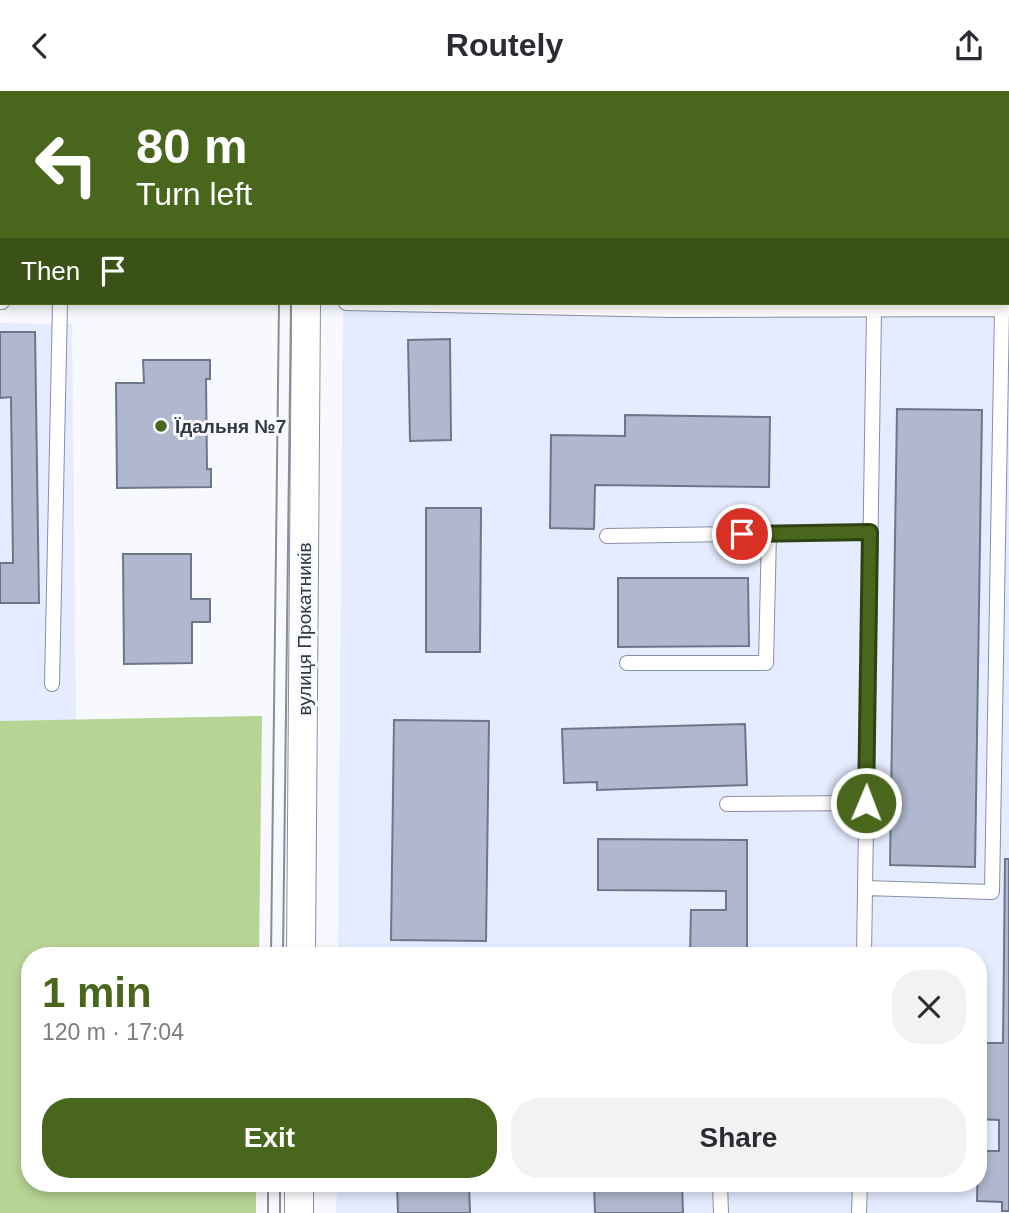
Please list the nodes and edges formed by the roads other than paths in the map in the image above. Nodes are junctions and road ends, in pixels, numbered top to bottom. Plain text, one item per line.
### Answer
1 (60, 305) edge
2 (306, 305) edge
3 (439, 305) edge
4 (1003, 307) edge
5 (874, 310) junction
6 (870, 532) junction
7 (769, 533) junction
8 (607, 536) dead end
9 (627, 663) dead end
10 (52, 684) dead end
11 (866, 803) junction
12 (727, 804) dead end
13 (865, 888) junction
14 (301, 947) edge
15 (864, 947) edge
16 (299, 1192) edge
17 (720, 1192) edge
18 (860, 1192) edge
19 (299, 1213) edge
20 (721, 1213) edge
21 (859, 1213) edge

1 - 10 lane
2 - 14 street, вулиця Прокатників
3 - 5 lane
4 - 5 lane
4 - 13 lane
5 - 6 lane
6 - 7 lane
6 - 11 lane
7 - 8 lane
7 - 9 lane
11 - 12 lane
11 - 13 lane
13 - 15 lane
16 - 19 street
17 - 20 lane
18 - 21 lane

